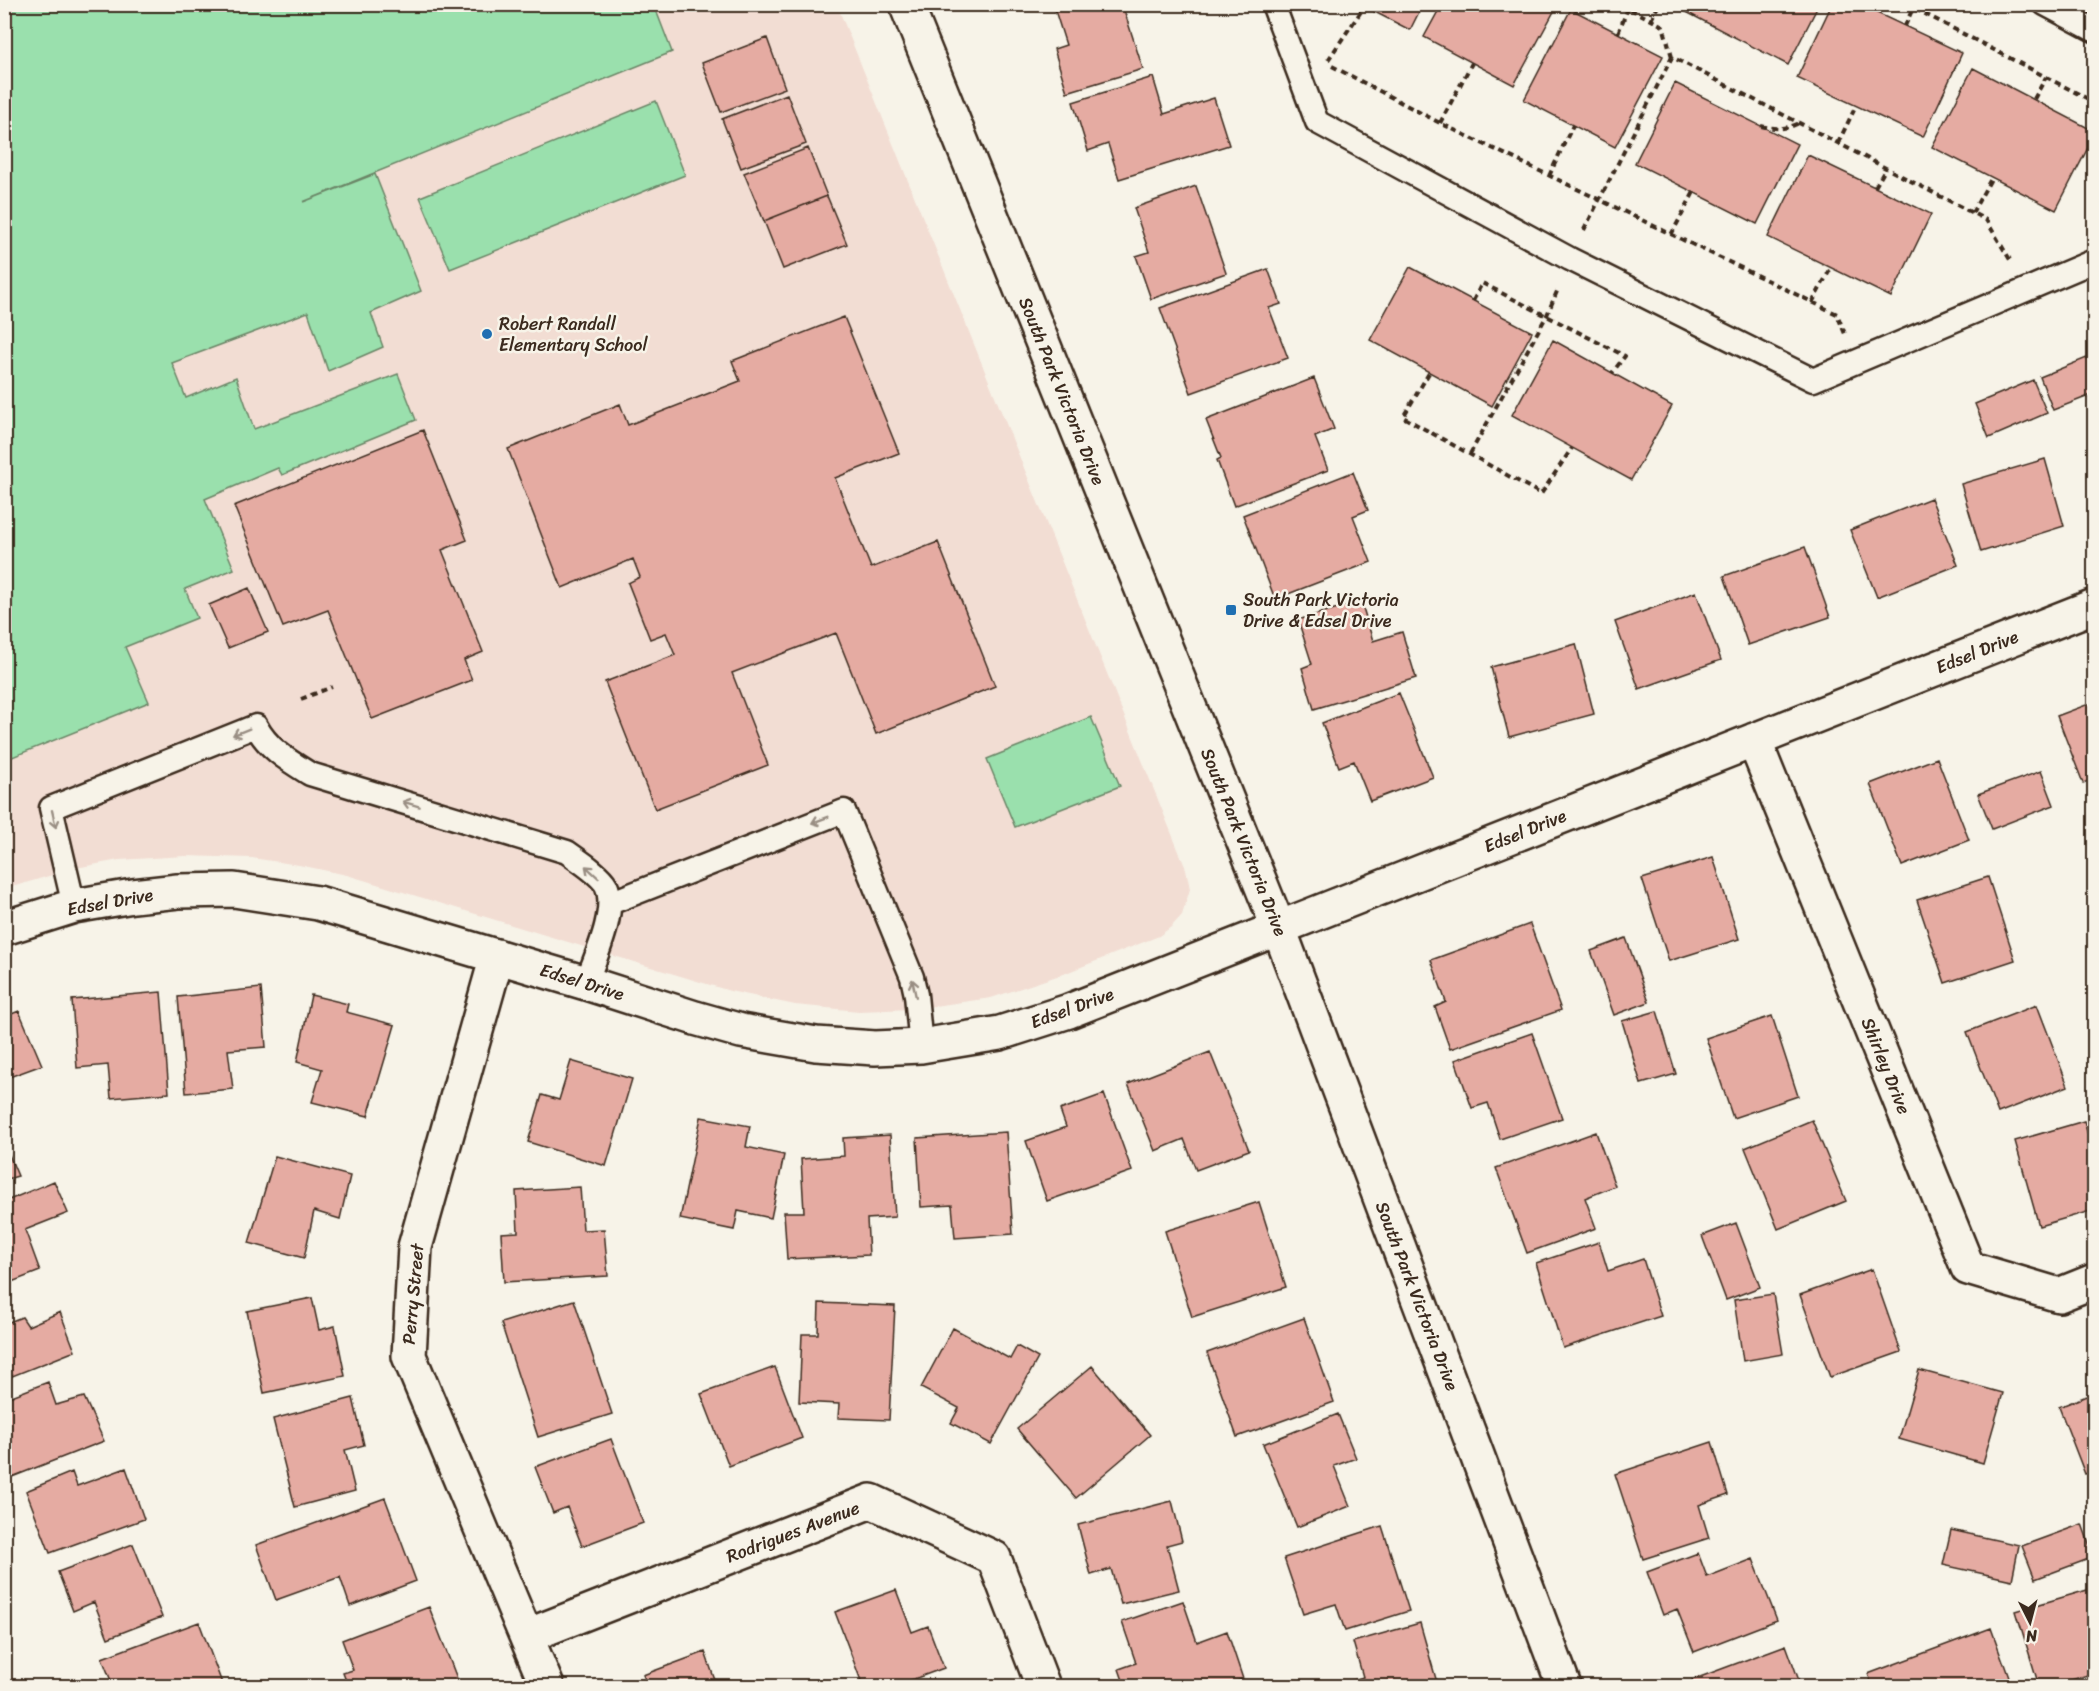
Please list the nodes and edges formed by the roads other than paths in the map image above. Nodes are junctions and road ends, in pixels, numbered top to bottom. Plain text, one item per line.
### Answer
1 (906, 4) edge
2 (1273, 4) edge
3 (2044, 4) edge
4 (2094, 30) edge
5 (2094, 261) edge
6 (2094, 606) edge
7 (1754, 740) junction
8 (610, 903) junction
9 (74, 906) junction
10 (4, 928) edge
11 (1279, 929) junction
12 (497, 957) junction
13 (586, 983) junction
14 (921, 1046) junction
15 (2094, 1281) edge
16 (527, 1636) junction
17 (547, 1686) edge
18 (1043, 1686) edge
19 (1564, 1686) edge

1 - 11 street, South Park Victoria Drive
2 - 5 lane
3 - 4 lane
6 - 7 street, Edsel Drive
7 - 11 street, Edsel Drive
7 - 15 street, Shirley Drive
8 -> 9 lane
8 - 13 lane
14 -> 8 lane
9 - 10 street, Edsel Drive
9 - 12 street, Edsel Drive
11 - 14 street, Edsel Drive
11 - 19 street, South Park Victoria Drive
12 - 13 street, Edsel Drive
12 - 16 street, Perry Street
13 - 14 street, Edsel Drive
16 - 17 street, Perry Street
16 - 18 street, Rodrigues Avenue

